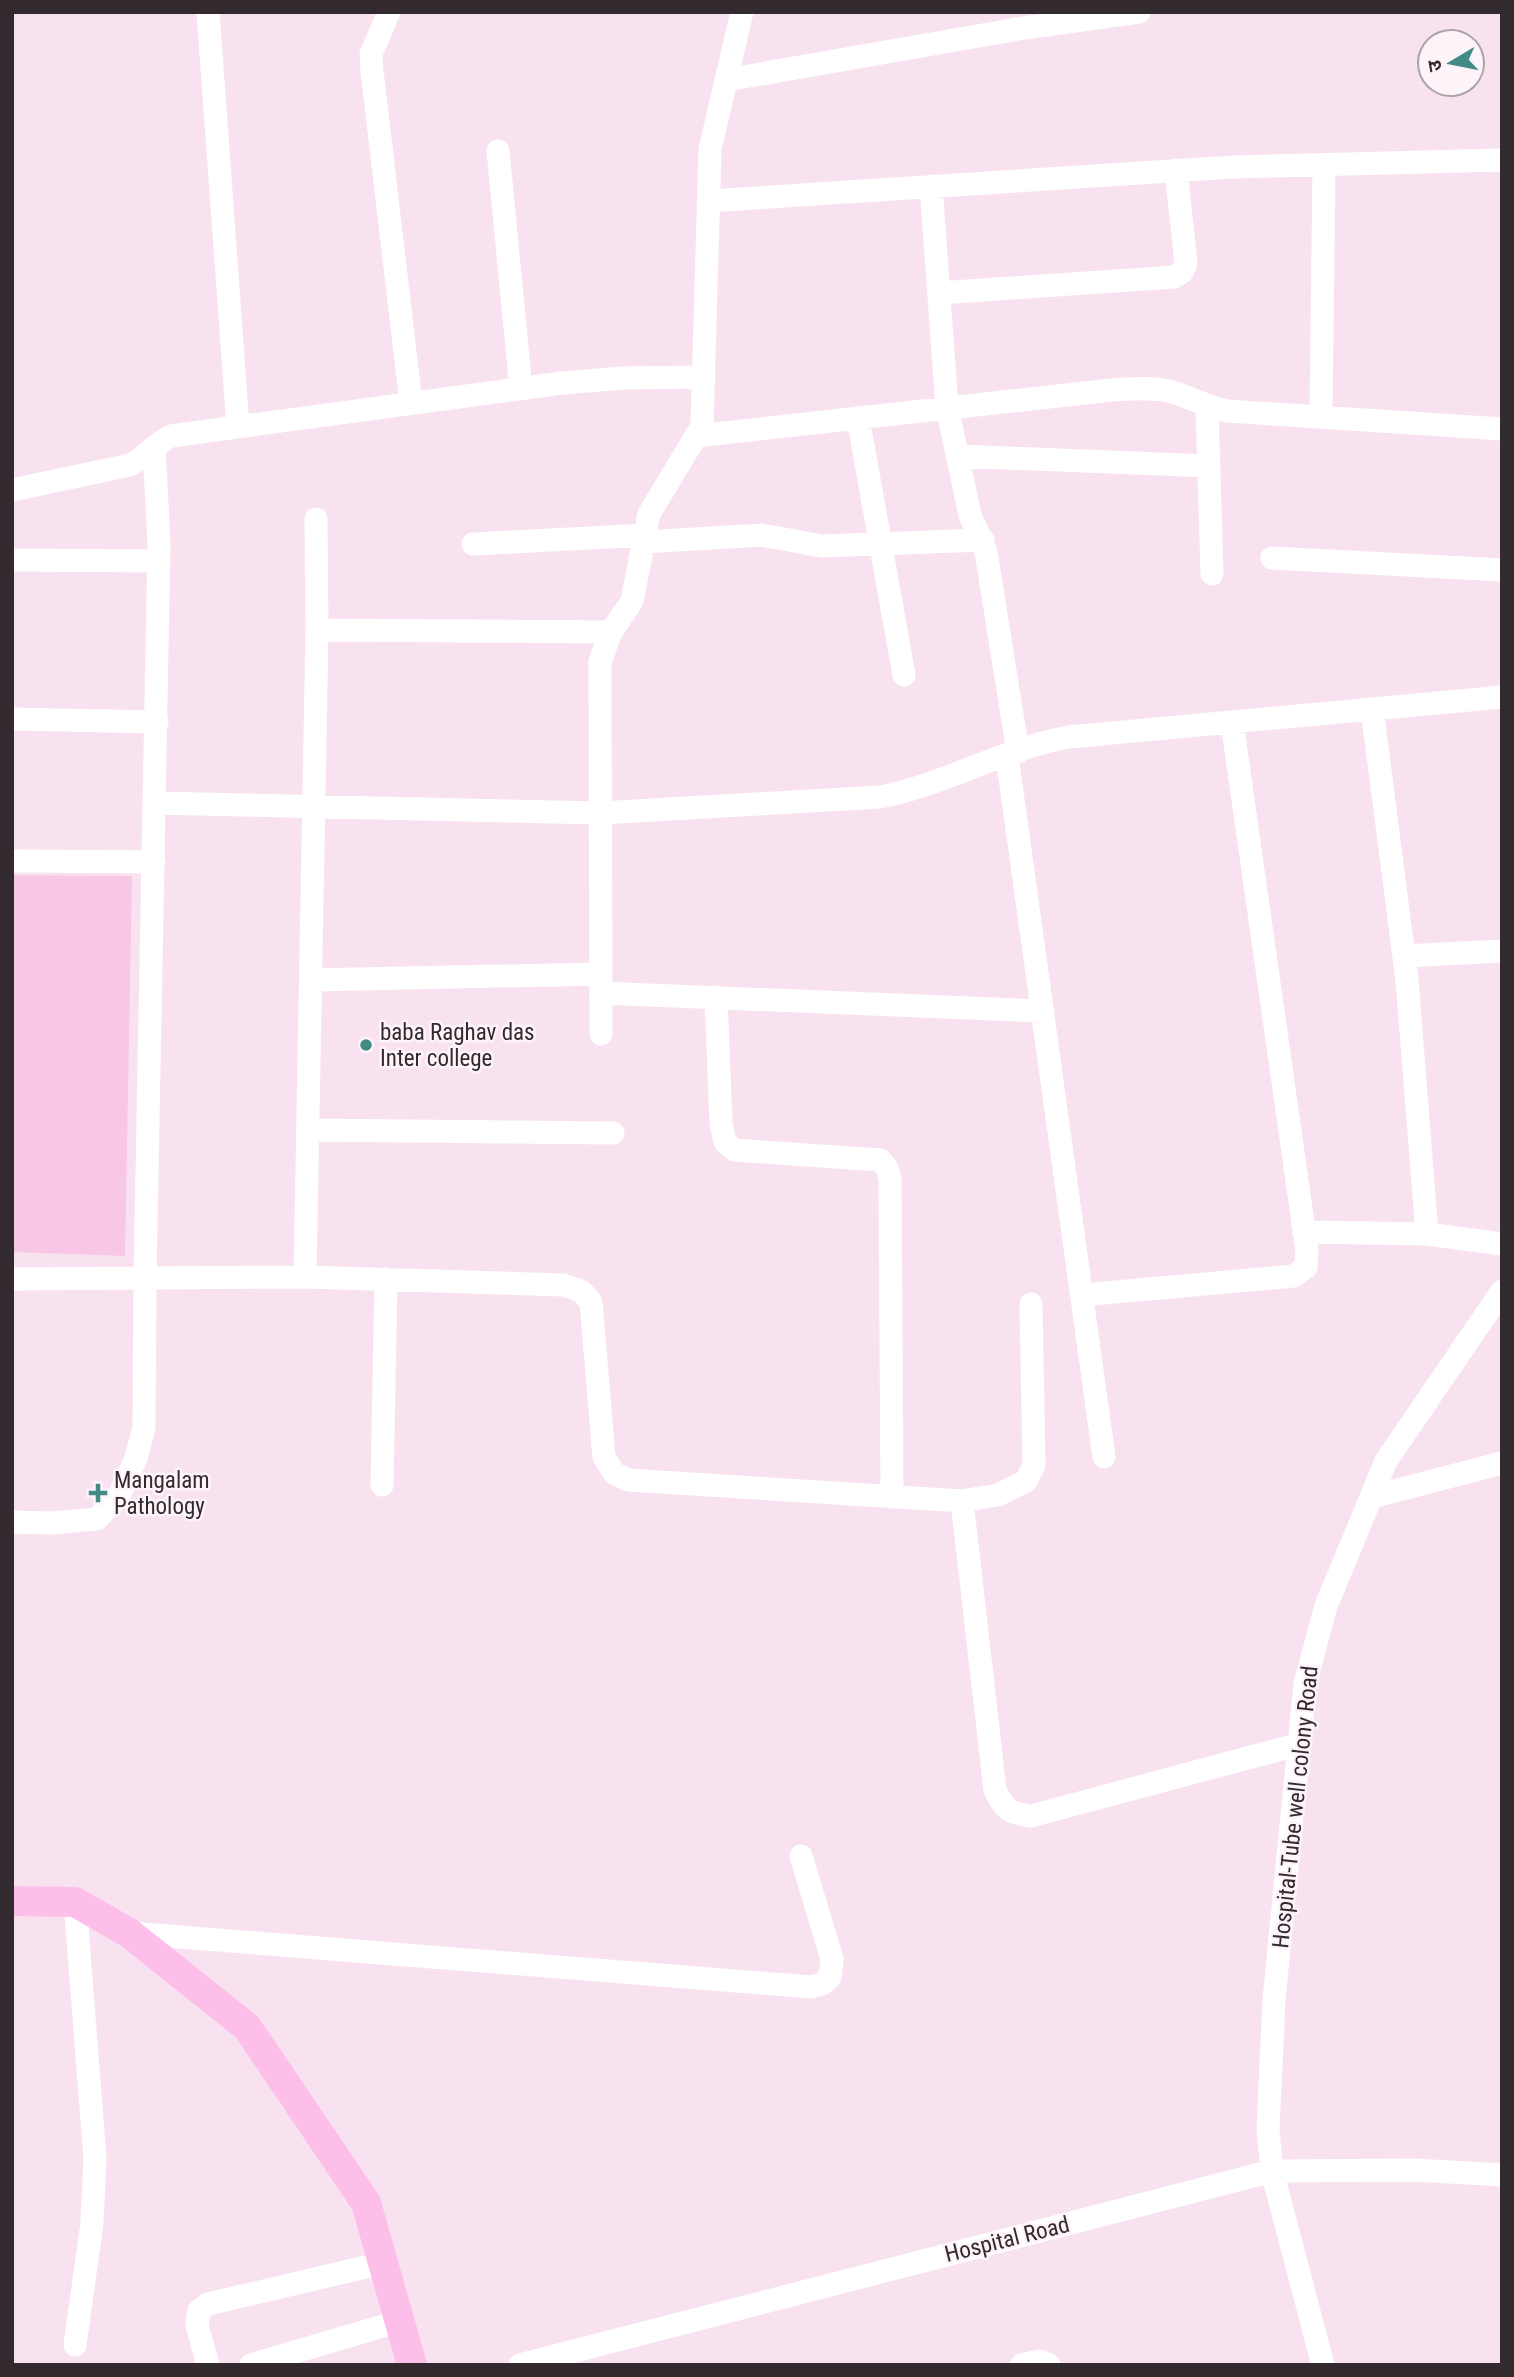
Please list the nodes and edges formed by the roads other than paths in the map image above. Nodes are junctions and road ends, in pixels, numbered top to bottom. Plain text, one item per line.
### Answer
1 (208, 12) edge
2 (389, 12) edge
3 (742, 12) edge
4 (1139, 12) edge
5 (1024, 20) edge
6 (726, 80) junction
7 (498, 151) dead end
8 (1502, 160) edge
9 (1324, 165) junction
10 (1176, 170) junction
11 (931, 186) junction
12 (709, 201) junction
13 (939, 293) junction
14 (704, 377) junction
15 (521, 389) junction
16 (411, 403) junction
17 (947, 407) junction
18 (1207, 408) junction
19 (1321, 417) junction
20 (858, 418) junction
21 (238, 427) junction
22 (1502, 429) edge
23 (696, 436) junction
24 (154, 448) junction
25 (957, 456) junction
26 (1209, 466) junction
27 (12, 490) edge
28 (316, 519) dead end
29 (644, 539) junction
30 (983, 541) junction
31 (473, 544) dead end
32 (881, 545) junction
33 (1272, 558) dead end
34 (12, 559) edge
35 (159, 561) junction
36 (1502, 570) edge
37 (1212, 574) dead end
38 (317, 630) junction
39 (611, 632) junction
40 (904, 675) dead end
41 (1502, 697) edge
42 (1372, 709) junction
43 (12, 719) edge
44 (157, 722) junction
45 (1232, 722) junction
46 (1013, 754) junction
47 (155, 803) junction
48 (313, 806) junction
49 (600, 813) junction
50 (12, 861) edge
51 (154, 862) junction
52 (1502, 951) edge
53 (1404, 956) junction
54 (311, 981) junction
55 (600, 983) junction
56 (716, 997) junction
57 (1043, 1010) junction
58 (601, 1034) dead end
59 (309, 1130) junction
60 (612, 1133) dead end
61 (1304, 1232) junction
62 (1427, 1234) junction
63 (1502, 1244) edge
64 (305, 1277) junction
65 (145, 1278) junction
66 (12, 1279) edge
67 (386, 1279) junction
68 (1502, 1291) edge
69 (1082, 1295) junction
70 (1031, 1304) dead end
71 (1104, 1457) dead end
72 (1502, 1463) edge
73 (382, 1485) dead end
74 (892, 1497) junction
75 (1371, 1497) junction
76 (962, 1502) junction
77 (12, 1522) edge
78 (1300, 1744) junction
79 (801, 1856) dead end
80 (12, 1901) edge
81 (75, 1902) junction
82 (129, 1933) junction
83 (1272, 2171) junction
84 (1502, 2175) edge
85 (383, 2263) junction
86 (400, 2321) junction
87 (75, 2345) dead end
88 (594, 2356) edge
89 (208, 2365) edge
90 (251, 2365) edge
91 (412, 2365) edge
92 (520, 2365) edge
93 (1023, 2365) edge
94 (1049, 2365) edge
95 (1322, 2365) edge

1 - 21 street
2 - 16 street
3 - 6 street
4 - 5 street
5 - 6 street
6 - 12 street
7 - 15 street
8 - 9 street
9 - 10 street
9 - 19 street
10 - 11 street
10 - 13 street
11 - 12 street
11 - 13 street
12 - 14 street
13 - 17 street
14 - 15 street
14 - 23 street
15 - 16 street
16 - 21 street
17 - 18 street
17 - 20 street
17 - 25 street
18 - 19 street
18 - 26 street
19 - 22 street
20 - 23 street
20 - 32 street
21 - 24 street
23 - 29 street
24 - 27 street
24 - 35 street
25 - 26 street
25 - 30 street
26 - 37 street
28 - 38 street
29 - 31 street
29 - 32 street
29 - 39 street
30 - 32 street
30 - 46 street
32 - 40 street
33 - 36 street
34 - 35 street
35 - 44 street
38 - 39 street
38 - 48 street
39 - 49 street
41 - 42 street
42 - 45 street
42 - 53 street
43 - 44 street
44 - 47 street
45 - 46 street
45 - 61 street
46 - 49 street
46 - 57 street
47 - 48 street
47 - 51 street
48 - 49 street
48 - 54 street
49 - 55 street
50 - 51 street
51 - 65 street
52 - 53 street
53 - 62 street
54 - 55 street
54 - 59 street
55 - 56 street
55 - 58 street
56 - 57 street
56 - 74 street
57 - 69 street
59 - 60 street
59 - 64 street
61 - 62 street
61 - 69 street
62 - 63 street
64 - 65 street
64 - 67 street
65 - 66 street
65 - 77 street
67 - 73 street
67 - 74 street
68 - 75 street, Hospital-Tube well colony Road
69 - 71 street
70 - 76 street
72 - 75 street
74 - 76 street
75 - 78 street, Hospital-Tube well colony Road
76 - 78 street
78 - 83 street, Hospital-Tube well colony Road
79 - 82 street
80 - 81 main road
81 - 82 main road
81 - 87 street
82 - 85 main road
83 - 84 street, Hospital Road
83 - 88 street, Hospital Road
83 - 95 street, Hospital-Tube well colony Road
85 - 86 main road
85 - 89 street
86 - 90 street
86 - 91 main road
88 - 92 street, Hospital Road
93 - 94 street

